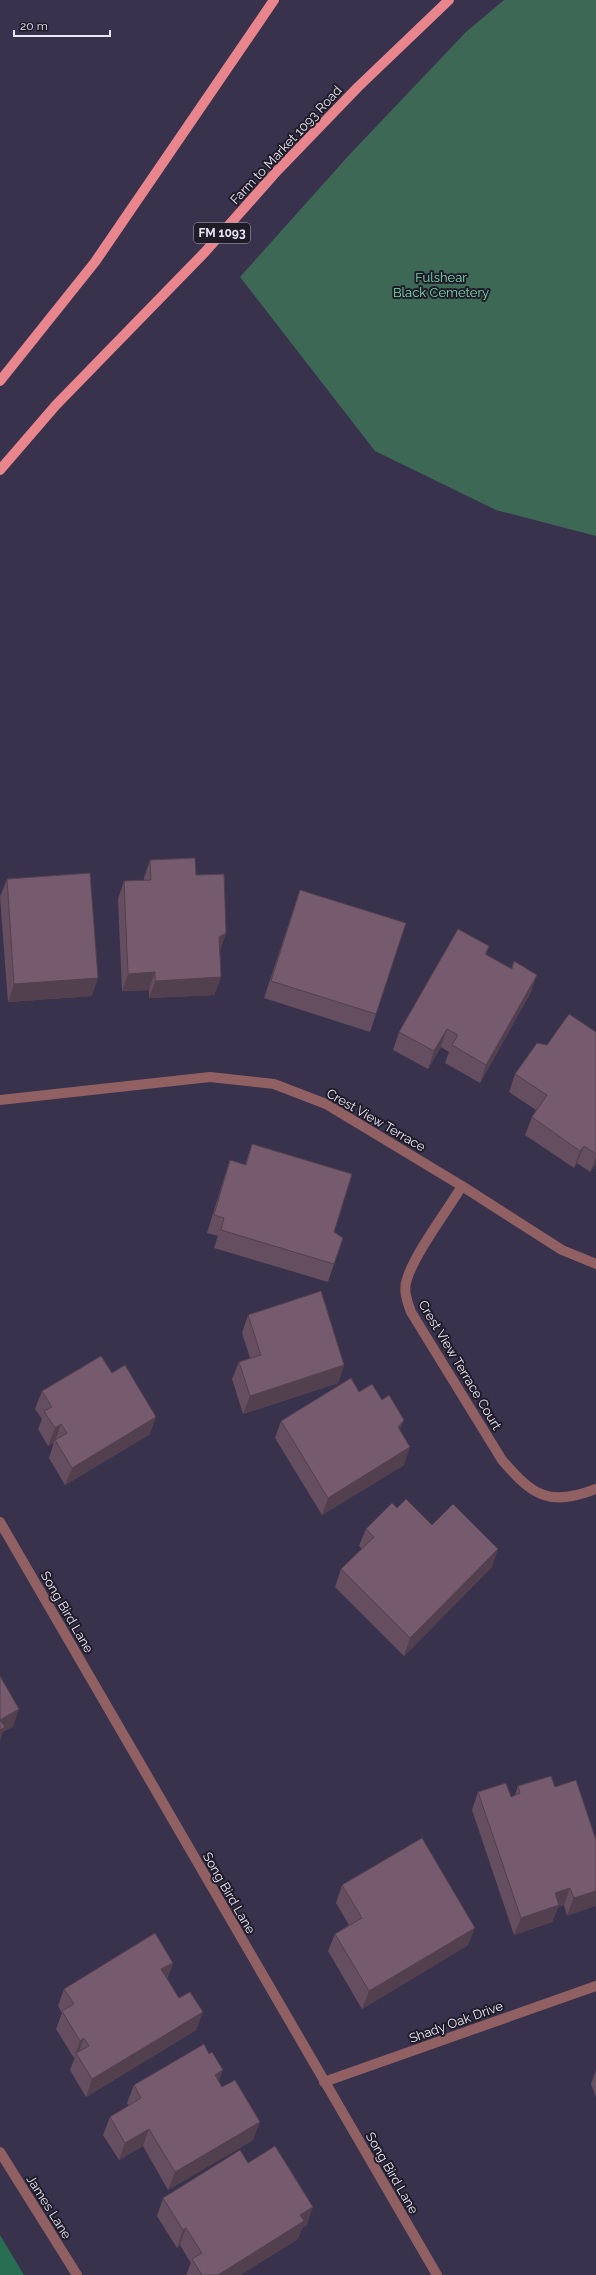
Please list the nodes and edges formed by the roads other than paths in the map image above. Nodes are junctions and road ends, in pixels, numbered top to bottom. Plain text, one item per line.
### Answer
1 (274, 0) edge
2 (449, 0) edge
3 (0, 381) edge
4 (0, 470) edge
5 (0, 1100) edge
6 (462, 1186) junction
7 (596, 1264) edge
8 (596, 1489) edge
9 (0, 1522) edge
10 (596, 1986) edge
11 (324, 2082) junction
12 (0, 2152) edge
13 (434, 2274) edge
14 (77, 2275) edge

1 - 3 main road
2 - 4 main road, Farm to Market 1093 Road / FM 1093
5 - 6 street, Crest View Terrace
6 - 7 street, Crest View Terrace
6 - 8 street, Crest View Terrace Court
9 - 11 street, Song Bird Lane
10 - 11 street, Shady Oak Drive
11 - 13 street, Song Bird Lane
12 - 14 street, James Lane

